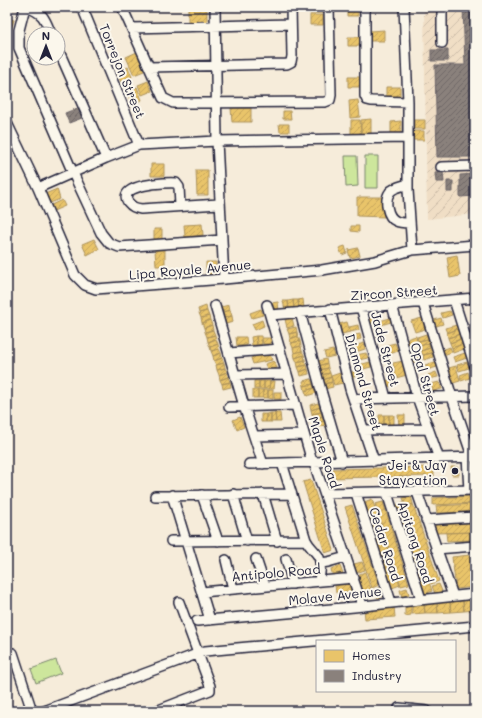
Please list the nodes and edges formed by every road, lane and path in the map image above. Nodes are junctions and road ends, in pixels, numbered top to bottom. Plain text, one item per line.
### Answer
1 (26, 7) edge
2 (82, 7) edge
3 (122, 7) edge
4 (215, 7) edge
5 (291, 7) edge
6 (329, 7) edge
7 (366, 7) edge
8 (404, 7) edge
9 (442, 7) edge
10 (291, 24) junction
11 (48, 26) edge
12 (215, 26) junction
13 (132, 28) junction
14 (442, 43) dead end
15 (216, 65) junction
16 (65, 66) edge
17 (149, 67) junction
18 (408, 102) junction
19 (216, 103) junction
20 (7, 123) edge
21 (408, 138) junction
22 (217, 141) junction
23 (139, 145) junction
24 (106, 158) junction
25 (475, 166) edge
26 (441, 167) dead end
27 (72, 173) junction
28 (408, 184) junction
29 (38, 188) junction
30 (219, 204) junction
31 (180, 206) junction
32 (409, 223) junction
33 (222, 240) junction
34 (475, 245) edge
35 (412, 250) junction
36 (224, 279) junction
37 (475, 298) edge
38 (454, 300) junction
39 (423, 303) junction
40 (267, 304) dead end
41 (392, 305) junction
42 (215, 306) dead end
43 (361, 307) junction
44 (330, 310) junction
45 (300, 312) junction
46 (270, 315) junction
47 (280, 349) junction
48 (229, 353) junction
49 (475, 367) edge
50 (287, 374) junction
51 (235, 375) junction
52 (475, 396) edge
53 (452, 397) junction
54 (386, 398) junction
55 (417, 398) junction
56 (354, 399) junction
57 (296, 405) junction
58 (244, 406) junction
59 (229, 407) dead end
60 (428, 429) junction
61 (363, 430) junction
62 (304, 435) junction
63 (254, 436) junction
64 (471, 457) edge
65 (438, 459) junction
66 (374, 461) junction
67 (342, 462) junction
68 (282, 463) junction
69 (314, 463) junction
70 (249, 464) dead end
71 (263, 464) junction
72 (472, 490) edge
73 (417, 492) junction
74 (325, 493) junction
75 (356, 493) junction
76 (387, 493) junction
77 (233, 494) junction
78 (263, 494) junction
79 (291, 494) junction
80 (172, 495) junction
81 (202, 495) junction
82 (155, 496) dead end
83 (475, 517) edge
84 (426, 520) junction
85 (306, 540) junction
86 (171, 541) dead end
87 (186, 541) junction
88 (218, 541) junction
89 (247, 541) junction
90 (277, 541) junction
91 (475, 546) edge
92 (436, 549) junction
93 (346, 557) junction
94 (256, 559) dead end
95 (286, 559) dead end
96 (226, 560) dead end
97 (321, 563) junction
98 (354, 578) junction
99 (319, 581) junction
100 (293, 584) junction
101 (265, 586) junction
102 (233, 589) junction
103 (202, 592) junction
104 (475, 594) edge
105 (453, 596) junction
106 (421, 599) junction
107 (179, 602) dead end
108 (391, 602) junction
109 (362, 605) junction
110 (210, 620) junction
111 (198, 621) dead end
112 (475, 626) edge
113 (316, 640) edge
114 (319, 640) edge
115 (13, 653) dead end
116 (198, 653) junction
117 (399, 708) dead end
118 (32, 711) edge
119 (44, 711) edge
120 (156, 711) edge
121 (427, 711) edge

1 - 11 street
1 - 27 street
2 - 23 street, Torrejon Street
3 - 13 street
4 - 12 street
5 - 10 street
6 - 19 street
7 - 18 street
8 - 18 street
9 - 14 street
10 - 12 street
10 - 15 street
12 - 13 street
12 - 15 street
13 - 17 street
15 - 17 street
15 - 19 street
16 - 24 street
17 - 19 street
18 - 21 street
19 - 22 street
20 - 29 street, Lipa Royale Avenue
21 - 22 street
21 - 28 street
22 - 23 street
22 - 30 street
23 - 24 street
24 - 27 street
25 - 26 street
27 - 29 street
27 - 33 street
28 - 32 street
28 - 32 street
29 - 36 street, Lipa Royale Avenue
30 - 31 street
30 - 33 street
31 - 31 street
32 - 35 street
33 - 36 street
34 - 35 street, Lipa Royale Avenue
35 - 36 street, Lipa Royale Avenue
37 - 38 street, Zircon Street
38 - 39 street, Zircon Street
38 - 49 street
39 - 41 street, Zircon Street
39 - 53 street
40 - 46 street, Maple Road
41 - 43 street, Zircon Street
41 - 55 street, Opal Street
42 - 48 street
43 - 44 street, Zircon Street
43 - 54 street, Jade Street
44 - 45 street, Zircon Street
44 - 56 street, Diamond Street
45 - 46 street, Zircon Street
45 - 67 street
46 - 47 street, Maple Road
47 - 48 street
47 - 50 street, Maple Road
48 - 51 street
50 - 51 street
50 - 57 street, Maple Road
51 - 58 street
52 - 53 street
53 - 55 street
53 - 64 street
54 - 55 street
54 - 56 street
55 - 60 street, Opal Street
56 - 61 street, Diamond Street
57 - 58 street
57 - 62 street, Maple Road
58 - 59 street
58 - 63 street
60 - 61 street
60 - 65 street, Opal Street
61 - 66 street, Diamond Street
62 - 63 street
62 - 69 street, Maple Road
63 - 71 street
64 - 65 street
64 - 72 street
65 - 66 street
66 - 67 street
67 - 69 street
68 - 69 street
68 - 71 street
68 - 79 street
69 - 74 street, Maple Road
70 - 71 street
72 - 73 street
73 - 76 street
73 - 84 street
74 - 75 street
74 - 93 street, Maple Road
75 - 76 street
75 - 108 street, Cedar Road
76 - 106 street, Apitong Road
77 - 78 street
77 - 81 street
77 - 89 street
78 - 79 street
78 - 90 street
79 - 85 street
80 - 81 street
80 - 82 street
80 - 87 street
81 - 88 street
83 - 84 street
84 - 92 street
85 - 90 street
85 - 97 street
86 - 87 street
87 - 88 street
87 - 103 street
88 - 89 street
89 - 90 street
91 - 92 street
92 - 105 street
93 - 97 street
93 - 98 street, Maple Road
94 - 101 street
95 - 100 street
96 - 102 street
97 - 99 street
98 - 99 street, Antipolo Road
98 - 109 street, Maple Road
99 - 100 street, Antipolo Road
100 - 101 street, Antipolo Road
101 - 102 street, Antipolo Road
102 - 103 street, Antipolo Road
103 - 110 street
104 - 105 street, Molave Avenue
105 - 106 street, Molave Avenue
106 - 108 street, Molave Avenue
107 - 116 street
108 - 109 street, Molave Avenue
109 - 110 street, Molave Avenue
110 - 111 street, Molave Avenue
112 - 114 street
113 - 116 street
115 - 118 street
116 - 119 street
116 - 120 street
117 - 121 street

